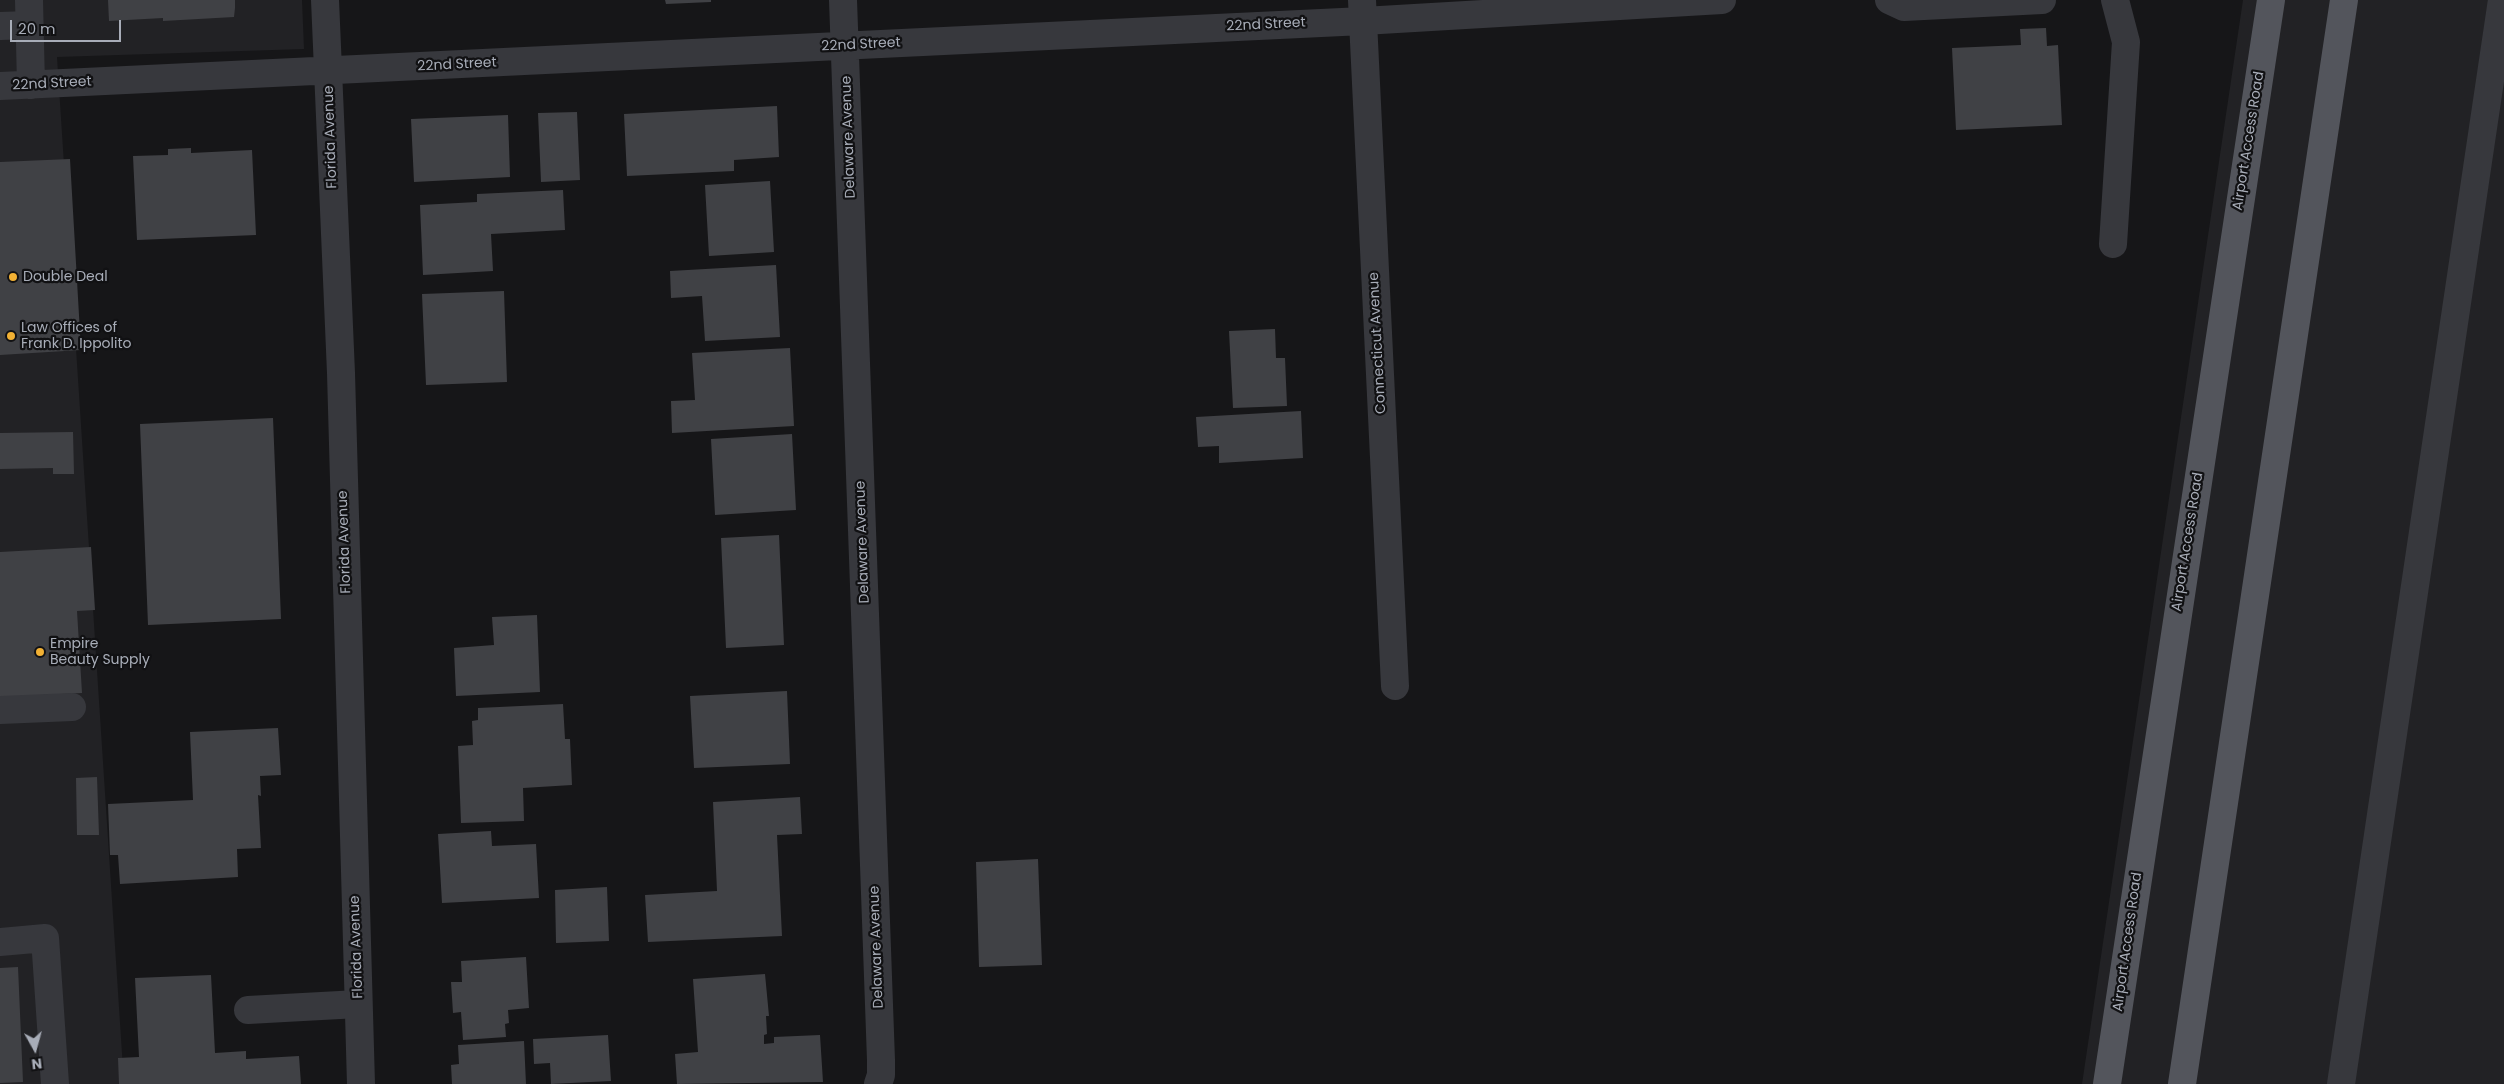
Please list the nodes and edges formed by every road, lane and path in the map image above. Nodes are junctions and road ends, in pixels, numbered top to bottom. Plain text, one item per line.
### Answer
1 (325, 0) edge
2 (843, 0) edge
3 (1722, 0) edge
4 (1889, 0) edge
5 (2042, 0) edge
6 (2115, 0) edge
7 (2271, 0) edge
8 (2344, 0) edge
9 (2502, 0) edge
10 (1362, 10) edge
11 (29, 12) edge
12 (0, 26) edge
13 (846, 45) junction
14 (328, 71) junction
15 (31, 85) junction
16 (0, 86) edge
17 (2113, 244) dead end
18 (1395, 686) dead end
19 (72, 707) dead end
20 (0, 710) edge
21 (0, 942) edge
22 (358, 1004) junction
23 (248, 1010) dead end
24 (55, 1084) edge
25 (361, 1084) edge
26 (878, 1084) edge
27 (2107, 1084) edge
28 (2182, 1084) edge
29 (2341, 1084) edge

1 - 14 street, Florida Avenue
2 - 13 street, Delaware Avenue
3 - 10 street, 22nd Street
4 - 5 street
6 - 17 street
7 - 27 main road, Airport Access Road
8 - 28 main road
9 - 29 street
10 - 13 street, 22nd Street
10 - 18 street, Connecticut Avenue
11 - 12 street
11 - 15 street
13 - 14 street, 22nd Street
13 - 26 street, Delaware Avenue
14 - 15 street, 22nd Street
14 - 22 street, Florida Avenue
15 - 16 street, 22nd Street
19 - 20 street
21 - 24 street
22 - 23 street
22 - 25 street, Florida Avenue

